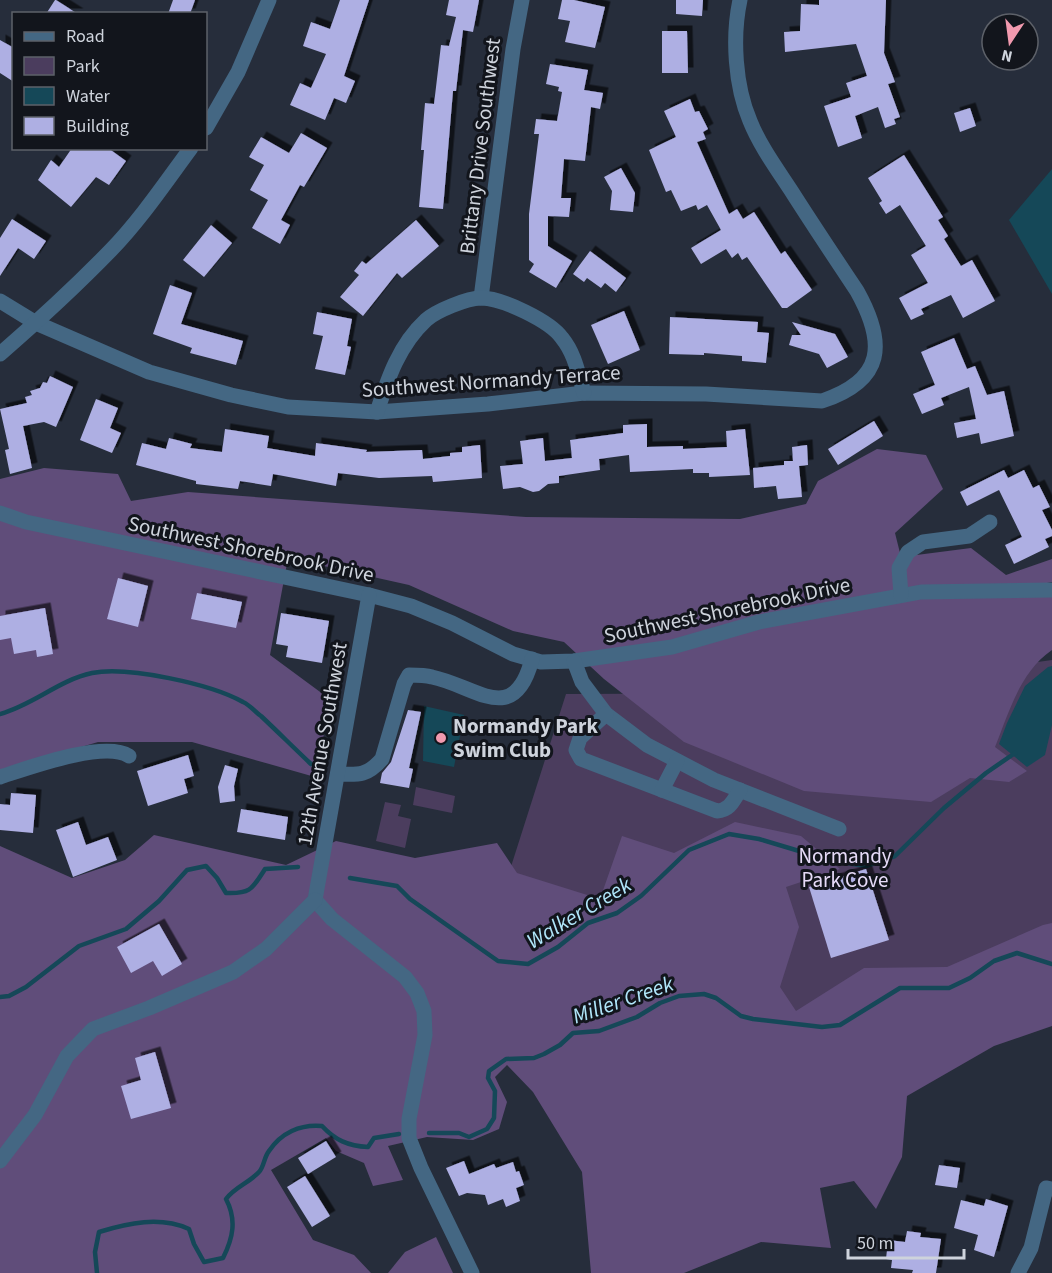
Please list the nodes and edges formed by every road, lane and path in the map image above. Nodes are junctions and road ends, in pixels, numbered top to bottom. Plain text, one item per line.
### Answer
1 (269, 0) edge
2 (522, 0) edge
3 (741, 0) edge
4 (207, 126) edge
5 (189, 150) edge
6 (481, 298) junction
7 (0, 301) edge
8 (36, 323) junction
9 (0, 354) edge
10 (584, 393) junction
11 (377, 412) junction
12 (0, 513) edge
13 (990, 522) dead end
14 (1052, 590) edge
15 (369, 595) junction
16 (901, 595) junction
17 (532, 660) junction
18 (574, 661) junction
19 (606, 714) junction
20 (129, 756) dead end
21 (677, 761) junction
22 (338, 774) junction
23 (0, 777) edge
24 (662, 790) junction
25 (740, 790) junction
26 (839, 829) dead end
27 (315, 900) junction
28 (0, 1161) edge
29 (1049, 1189) edge
30 (472, 1273) edge
31 (1018, 1273) edge

1 - 4 street
2 - 6 street, Brittany Drive Southwest
3 - 10 street, Southwest Normandy Terrace
5 - 8 street
6 - 10 street
6 - 11 street
7 - 8 street, Southwest Normandy Terrace
8 - 9 street
8 - 11 street, Southwest Normandy Terrace
10 - 11 street, Southwest Normandy Terrace
12 - 15 street, Southwest Shorebrook Drive
13 - 16 street
14 - 16 street, Southwest Shorebrook Drive
15 - 17 street, Southwest Shorebrook Drive
15 - 22 street, 12th Avenue Southwest
16 - 18 street, Southwest Shorebrook Drive
17 - 18 street, Southwest Shorebrook Drive
17 - 22 street
18 - 19 street
19 - 21 street
19 - 24 street
20 - 23 street
21 - 24 street
21 - 25 street
22 - 27 street, 12th Avenue Southwest
24 - 25 street
25 - 26 street
27 - 28 street
27 - 30 street
29 - 31 street

